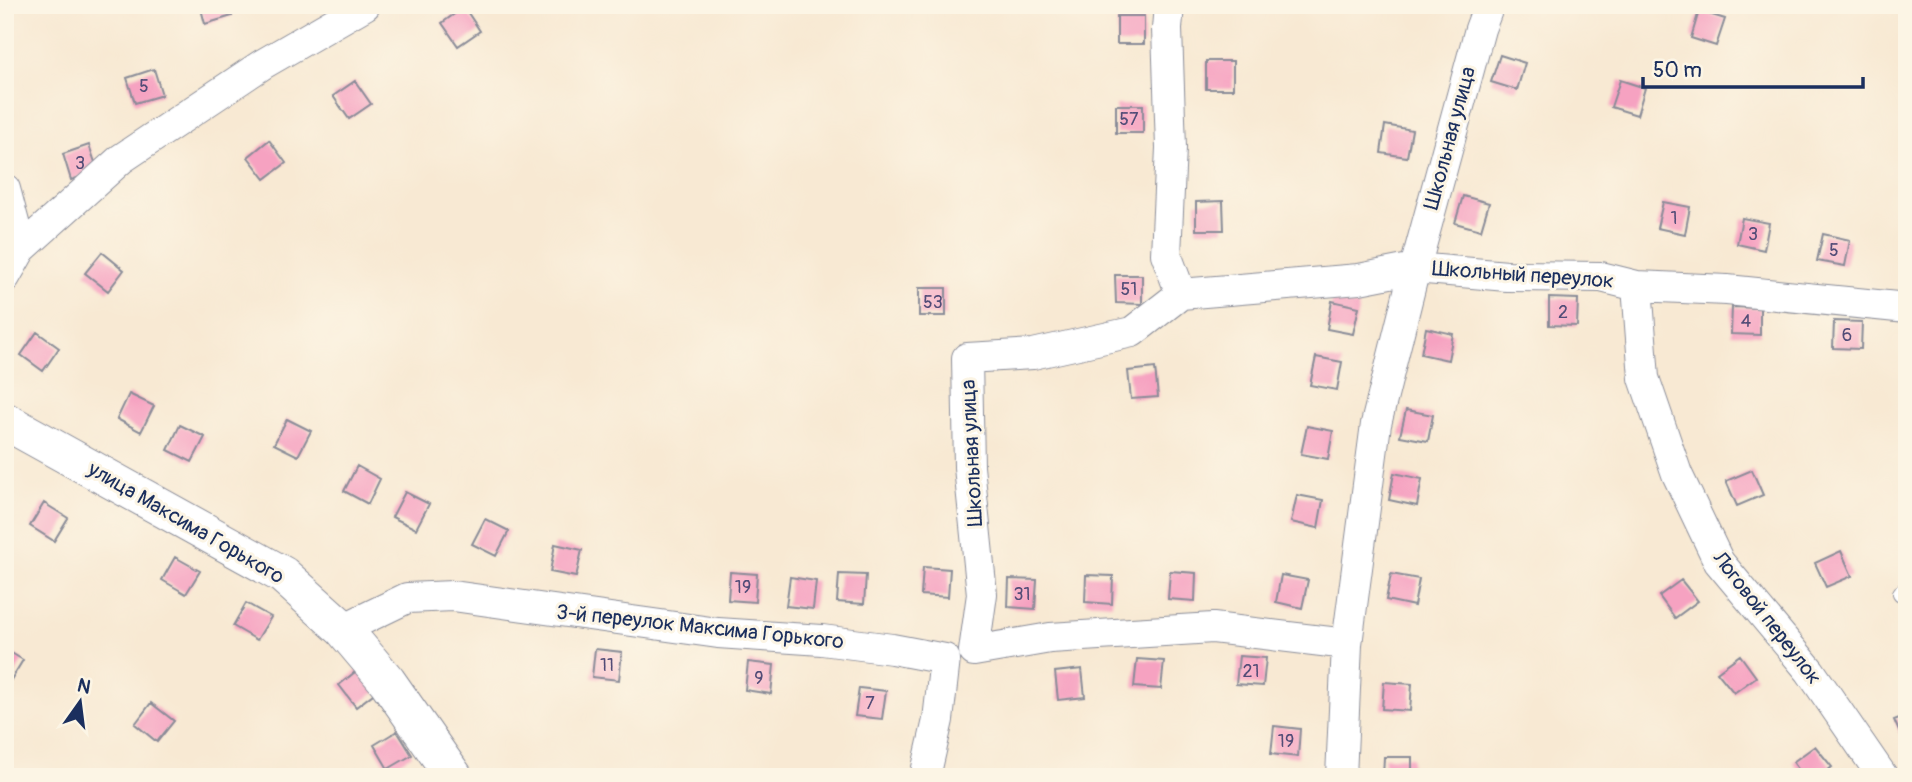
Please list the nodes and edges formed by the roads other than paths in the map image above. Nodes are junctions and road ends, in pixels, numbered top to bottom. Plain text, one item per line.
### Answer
1 (365, 5) edge
2 (1169, 5) edge
3 (1489, 5) edge
4 (5, 189) edge
5 (21, 249) junction
6 (1415, 268) junction
7 (5, 277) edge
8 (1637, 286) junction
9 (1181, 293) junction
10 (1907, 308) edge
11 (5, 421) edge
12 (343, 629) junction
13 (1347, 644) junction
14 (974, 651) junction
15 (944, 659) junction
16 (454, 777) edge
17 (925, 777) edge
18 (1341, 777) edge
19 (1883, 777) edge

1 - 5 street
2 - 9 street
3 - 6 street, Школьная улица
4 - 5 street
5 - 7 street
6 - 8 street, Школьный переулок
6 - 9 street, Школьный переулок
6 - 13 street, Школьная улица
8 - 10 street, Школьный переулок
8 - 19 street, Логовой переулок
9 - 14 street, Школьная улица
11 - 12 street, улица Максима Горького
12 - 15 street, 3-й переулок Максима Горького
12 - 16 street, улица Максима Горького
13 - 14 street
13 - 18 street, Школьная улица
14 - 15 street
15 - 17 street

